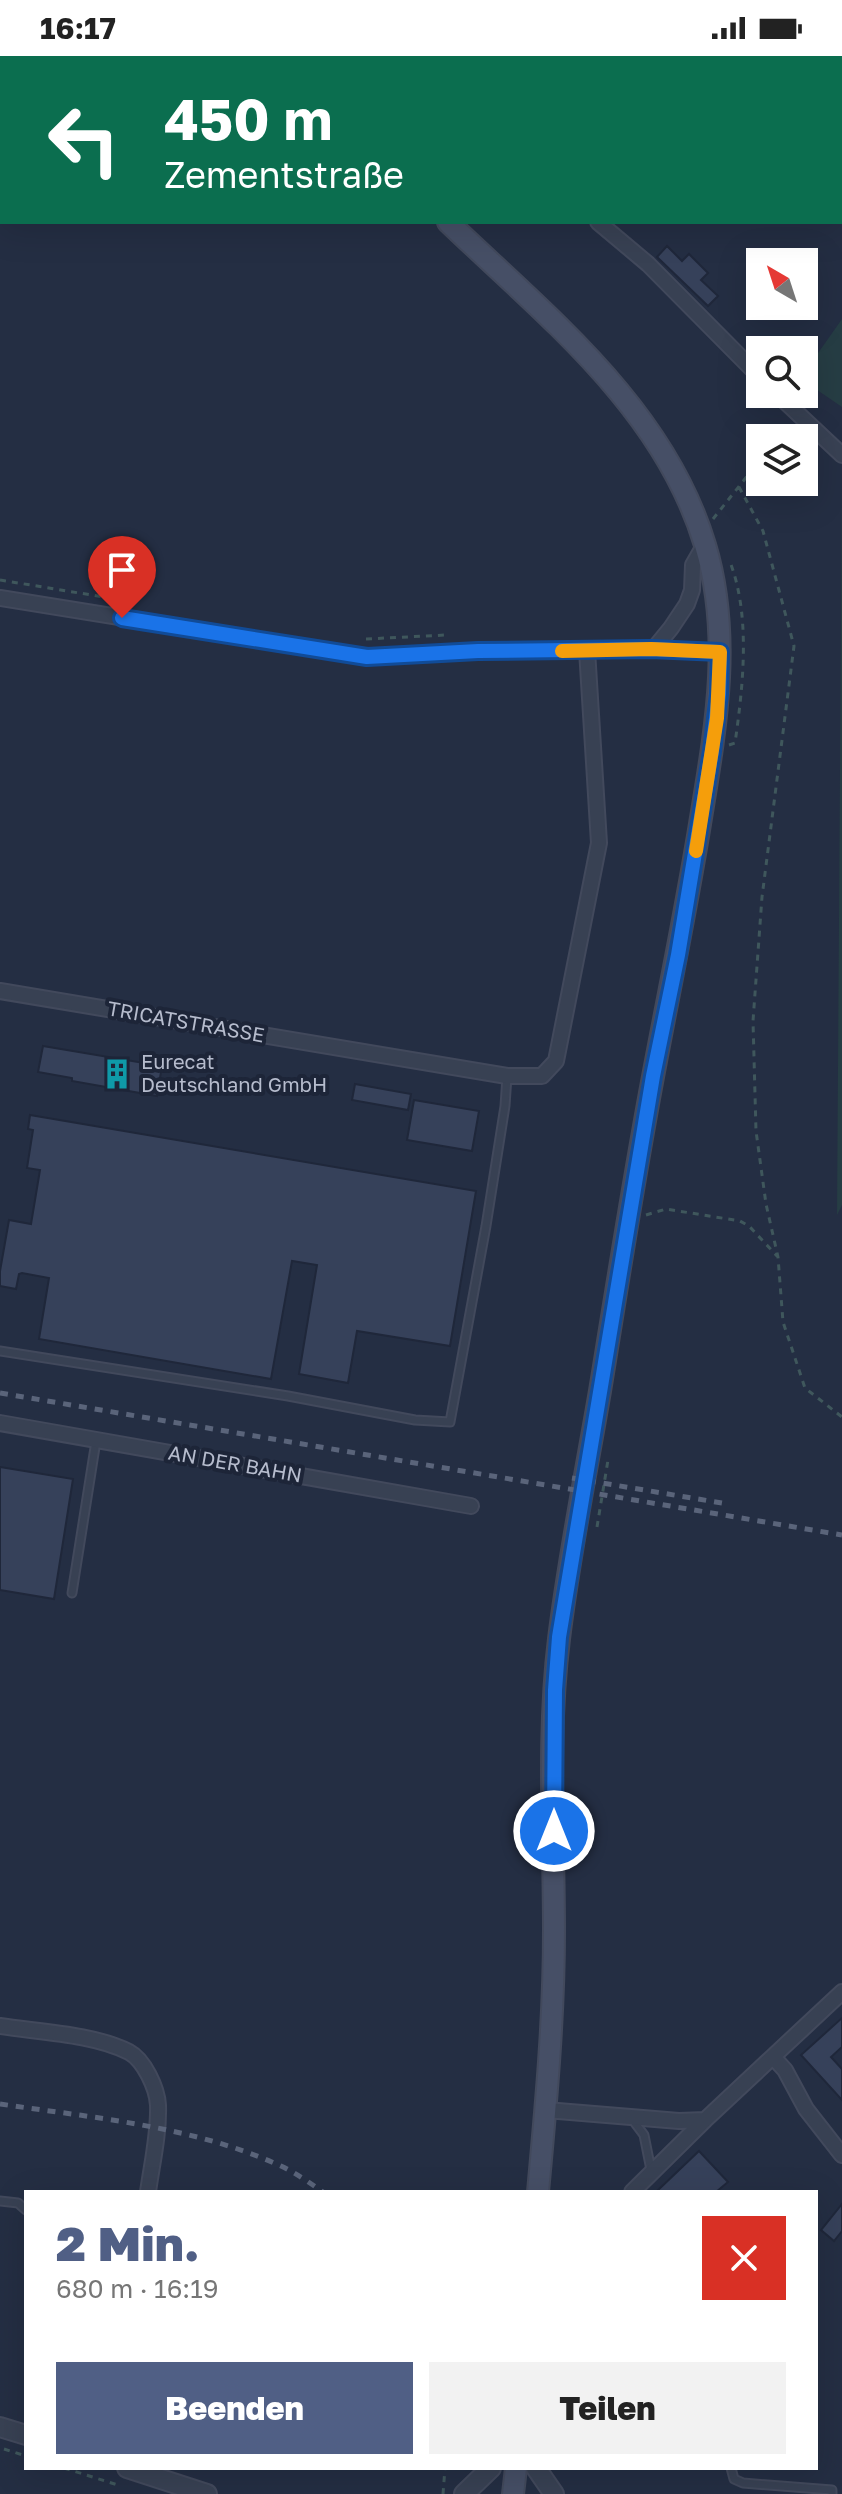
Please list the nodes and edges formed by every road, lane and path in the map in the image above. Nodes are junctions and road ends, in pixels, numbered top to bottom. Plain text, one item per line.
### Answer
1 (450, 224) edge
2 (600, 224) edge
3 (746, 363) edge
4 (792, 408) edge
5 (842, 455) edge
6 (746, 478) edge
7 (739, 487) junction
8 (713, 519) dead end
9 (705, 544) junction
10 (0, 580) edge
11 (0, 598) edge
12 (126, 601) dead end
13 (449, 635) dead end
14 (362, 640) dead end
15 (587, 650) junction
16 (653, 650) junction
17 (720, 652) junction
18 (0, 991) edge
19 (507, 1076) junction
20 (646, 1215) dead end
21 (778, 1257) junction
22 (0, 1351) edge
23 (842, 1417) edge
24 (0, 1423) edge
25 (96, 1440) junction
26 (608, 1466) dead end
27 (471, 1506) dead end
28 (601, 1506) dead end
29 (72, 1593) dead end
30 (842, 1992) edge
31 (0, 2026) edge
32 (773, 2057) junction
33 (546, 2110) junction
34 (631, 2117) junction
35 (705, 2120) junction
36 (842, 2155) edge
37 (652, 2172) junction
38 (148, 2190) edge
39 (538, 2190) edge
40 (634, 2190) edge
41 (0, 2201) edge
42 (24, 2208) edge
43 (0, 2427) edge
44 (24, 2434) edge
45 (0, 2447) edge
46 (24, 2455) edge
47 (70, 2470) edge
48 (133, 2470) edge
49 (445, 2470) edge
50 (489, 2470) edge
51 (516, 2470) edge
52 (537, 2470) edge
53 (732, 2470) edge
54 (131, 2490) dead end
55 (207, 2494) edge
56 (443, 2494) edge
57 (464, 2494) edge
58 (513, 2494) edge
59 (554, 2494) edge
60 (832, 2494) edge

1 - 9 main road
2 - 3 street
4 - 5 street
6 - 7 path
7 - 8 path
7 - 21 path
9 - 16 street
9 - 17 main road
10 - 12 path
11 - 15 street
13 - 14 path
15 - 16 street
15 - 19 street, TRICATSTRASSE
16 - 17 street
17 - 33 main road
18 - 19 street, TRICATSTRASSE
19 - 22 lane
20 - 21 path
21 - 23 path
24 - 25 street, AN DER BAHN
25 - 27 street, AN DER BAHN
25 - 29 lane
26 - 28 path
30 - 32 street
31 - 38 street
32 - 35 street
32 - 36 street
33 - 34 street
33 - 39 main road
34 - 35 street
34 - 37 lane
35 - 37 street
37 - 40 street
41 - 42 lane
43 - 44 street
45 - 46 path
47 - 54 path
48 - 55 street
49 - 56 path
50 - 57 street
51 - 58 main road
52 - 59 street
53 - 60 lane

